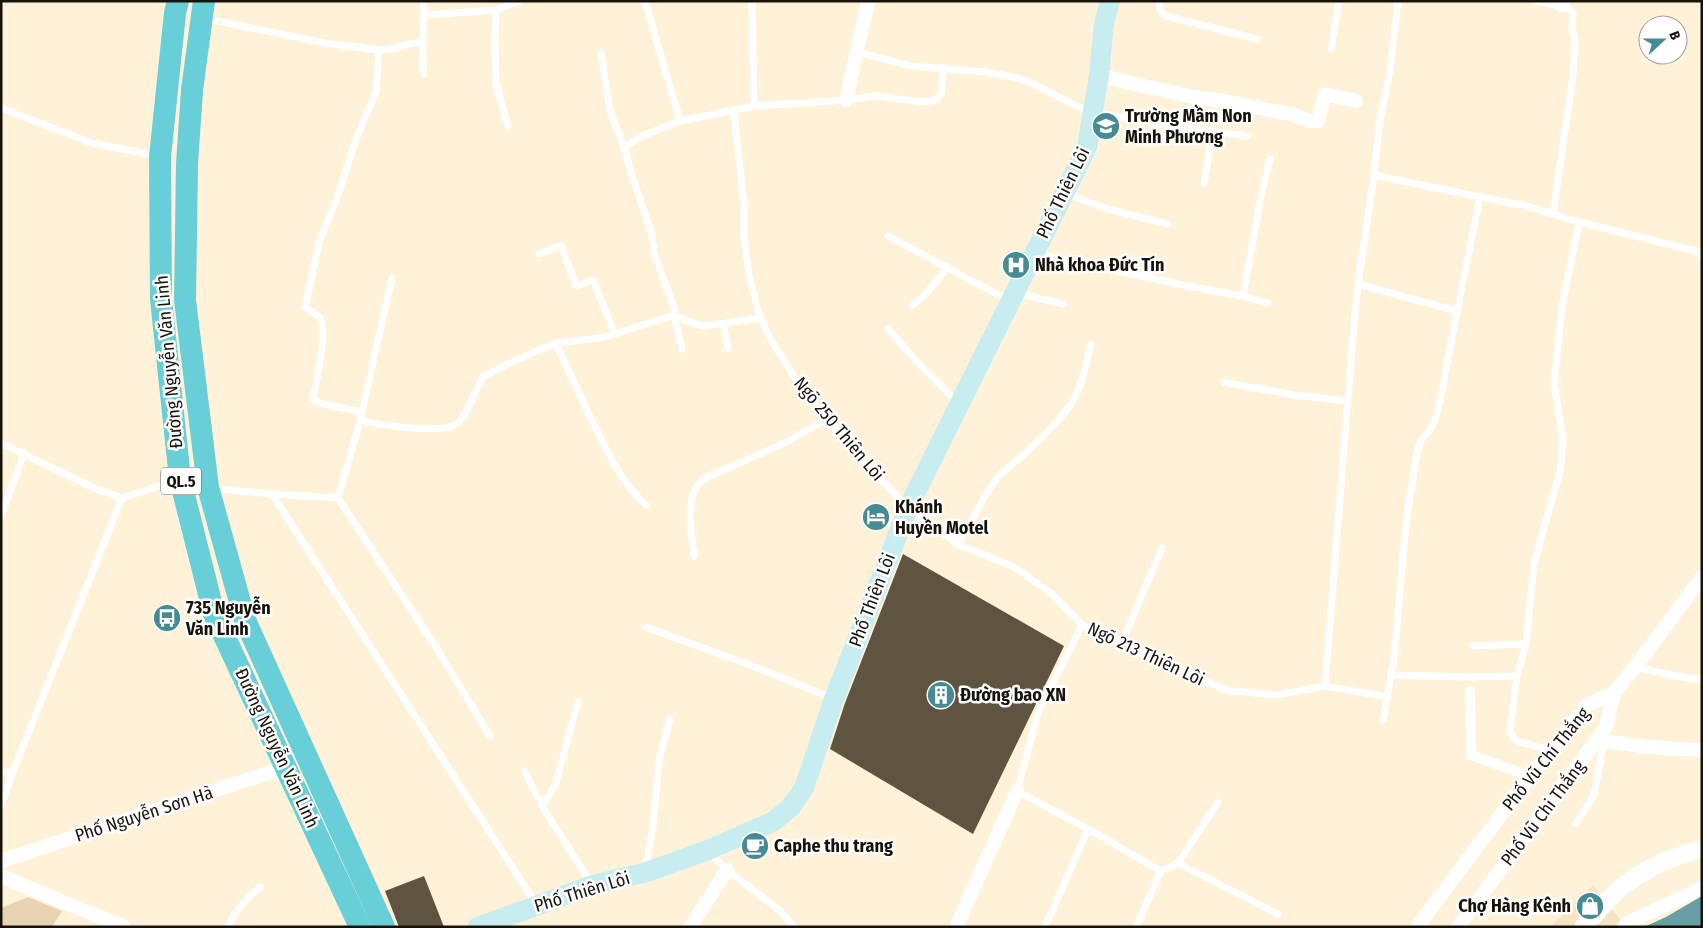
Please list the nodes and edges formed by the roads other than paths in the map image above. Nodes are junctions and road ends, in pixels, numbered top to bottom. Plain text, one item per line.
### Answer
1 (178, 1) edge
2 (423, 1) edge
3 (519, 1) edge
4 (645, 1) edge
5 (752, 1) edge
6 (868, 1) edge
7 (1110, 1) edge
8 (1160, 1) edge
9 (1339, 1) edge
10 (1398, 1) edge
11 (1535, 1) edge
12 (1563, 4) edge
13 (203, 10) edge
14 (496, 10) junction
15 (425, 15) junction
16 (1257, 39) dead end
17 (422, 41) junction
18 (1331, 49) dead end
19 (379, 50) junction
20 (857, 52) junction
21 (601, 54) dead end
22 (944, 67) junction
23 (424, 74) dead end
24 (1098, 75) junction
25 (846, 100) junction
26 (1356, 101) dead end
27 (754, 106) junction
28 (1, 108) edge
29 (734, 112) junction
30 (1092, 112) junction
31 (680, 121) junction
32 (508, 126) dead end
33 (1212, 131) junction
34 (1247, 136) dead end
35 (624, 148) junction
36 (160, 156) junction
37 (1270, 160) dead end
38 (1374, 175) junction
39 (1204, 184) dead end
40 (1064, 193) junction
41 (1480, 197) junction
42 (1553, 214) junction
43 (1579, 222) junction
44 (1168, 224) dead end
45 (888, 236) dead end
46 (1034, 253) junction
47 (539, 254) dead end
48 (1702, 257) edge
49 (948, 267) junction
50 (392, 278) dead end
51 (1358, 284) junction
52 (1243, 296) junction
53 (1012, 297) junction
54 (1268, 303) dead end
55 (1063, 304) dead end
56 (912, 305) dead end
57 (1456, 311) junction
58 (674, 315) junction
59 (761, 318) junction
60 (723, 324) junction
61 (888, 329) dead end
62 (615, 334) junction
63 (556, 344) junction
64 (1091, 344) dead end
65 (728, 348) dead end
66 (682, 349) dead end
67 (1224, 382) dead end
68 (1347, 401) junction
69 (959, 404) junction
70 (362, 412) junction
71 (827, 419) junction
72 (360, 421) junction
73 (1, 443) edge
74 (24, 454) junction
75 (180, 479) junction
76 (208, 488) junction
77 (272, 494) junction
78 (122, 498) junction
79 (338, 498) junction
80 (646, 505) dead end
81 (908, 508) junction
82 (1, 516) edge
83 (957, 544) junction
84 (1162, 548) dead end
85 (694, 556) dead end
86 (1702, 577) edge
87 (1082, 625) junction
88 (645, 627) dead end
89 (1121, 644) junction
90 (1526, 644) junction
91 (1472, 646) dead end
92 (1635, 667) junction
93 (1391, 675) junction
94 (1517, 676) junction
95 (1702, 679) edge
96 (1325, 686) junction
97 (1470, 692) dead end
98 (1614, 692) junction
99 (1388, 697) junction
100 (834, 699) junction
101 (578, 702) dead end
102 (670, 719) dead end
103 (1383, 720) dead end
104 (490, 736) dead end
105 (1601, 740) junction
106 (1551, 750) junction
107 (1699, 750) dead end
108 (286, 767) junction
109 (1, 770) edge
110 (524, 770) dead end
111 (12, 774) junction
112 (1530, 776) junction
113 (1017, 791) junction
114 (1218, 802) dead end
115 (1, 806) edge
116 (542, 806) junction
117 (1576, 823) dead end
118 (1088, 829) junction
119 (1702, 849) edge
120 (708, 850) junction
121 (1, 861) edge
122 (1178, 863) junction
123 (726, 870) junction
124 (1161, 871) junction
125 (646, 872) junction
126 (1, 876) edge
127 (592, 885) junction
128 (260, 888) dead end
129 (1702, 888) edge
130 (537, 905) junction
131 (1278, 914) dead end
132 (124, 927) edge
133 (228, 927) edge
134 (360, 927) edge
135 (384, 927) edge
136 (478, 927) edge
137 (690, 927) edge
138 (793, 927) edge
139 (956, 927) edge
140 (1045, 927) edge
141 (1136, 927) edge
142 (1417, 927) edge
143 (1458, 927) edge
144 (1583, 927) edge
145 (1624, 927) edge

1 - 36 highway, Đường Nguyễn Văn Linh / QL.5
2 - 15 lane
3 - 14 lane
4 - 31 lane
5 - 27 lane
6 - 20 street
7 - 24 main road, Phố Thiên Lôi
8 - 16 lane
9 - 18 lane
10 - 38 lane
11 - 12 lane
12 - 42 lane
13 - 19 lane
13 - 76 highway, Đường Nguyễn Văn Linh / QL.5
14 - 15 lane
14 - 32 lane
15 - 17 lane
17 - 19 lane
17 - 23 lane
19 - 70 lane
20 - 22 lane
20 - 25 street
21 - 35 lane
22 - 25 lane
22 - 30 lane
24 - 26 street
24 - 30 main road, Phố Thiên Lôi
25 - 27 lane
27 - 29 lane
28 - 36 lane
29 - 31 lane
29 - 59 lane, Ngõ 250 Thiên Lôi
30 - 33 lane
30 - 40 main road, Phố Thiên Lôi
31 - 35 lane
33 - 34 lane
33 - 39 lane
35 - 58 lane
36 - 75 highway, Đường Nguyễn Văn Linh / QL.5
37 - 52 lane
38 - 41 lane
38 - 51 lane
40 - 44 lane
40 - 46 main road, Phố Thiên Lôi
41 - 42 lane
41 - 57 lane
42 - 43 lane
43 - 48 lane
43 - 90 lane
45 - 49 lane
46 - 52 lane
46 - 53 main road, Phố Thiên Lôi
47 - 62 lane
49 - 53 lane
49 - 56 lane
50 - 70 lane
51 - 57 lane
51 - 68 lane
52 - 54 lane
53 - 55 lane
53 - 69 main road, Phố Thiên Lôi
57 - 93 lane
58 - 60 lane
58 - 62 lane
58 - 66 lane
59 - 60 lane
59 - 71 lane, Ngõ 250 Thiên Lôi
60 - 65 lane
61 - 69 lane
62 - 63 lane
63 - 72 lane
63 - 80 lane
64 - 83 lane
67 - 68 lane
68 - 96 lane
69 - 81 main road, Phố Thiên Lôi
70 - 72 lane
71 - 81 lane, Ngõ 250 Thiên Lôi
71 - 85 lane
72 - 79 lane
73 - 74 lane
74 - 78 lane
74 - 82 lane
75 - 78 lane
75 - 108 highway, Đường Nguyễn Văn Linh / QL.5
76 - 77 lane
76 - 135 highway, Đường Nguyễn Văn Linh / QL.5
77 - 79 lane
77 - 130 lane
78 - 111 lane
79 - 104 lane
81 - 83 lane, Ngõ 213 Thiên Lôi
81 - 100 main road, Phố Thiên Lôi
83 - 87 lane, Ngõ 213 Thiên Lôi
84 - 89 lane
86 - 92 street, Phố Vũ Chí Thắng
87 - 89 lane, Ngõ 213 Thiên Lôi
87 - 113 lane
88 - 100 lane
89 - 96 lane, Ngõ 213 Thiên Lôi
90 - 91 lane
90 - 94 lane
92 - 95 lane
92 - 98 street, Phố Vũ Chí Thắng
93 - 94 lane
93 - 99 lane
94 - 106 lane
96 - 99 lane, Ngõ 213 Thiên Lôi
97 - 112 street
98 - 105 street, Phố Vũ Chi Thắng
98 - 106 street, Phố Vũ Chí Thắng
99 - 103 lane
100 - 120 main road, Phố Thiên Lôi
101 - 116 lane
102 - 125 lane
105 - 107 street
105 - 117 lane
105 - 143 street, Phố Vũ Chi Thắng
106 - 112 street, Phố Vũ Chí Thắng
108 - 121 street, Phố Nguyễn Sơn Hà
108 - 134 highway, Đường Nguyễn Văn Linh / QL.5
109 - 111 lane
110 - 116 lane
111 - 115 lane
112 - 142 street, Phố Vũ Chí Thắng
113 - 118 lane
113 - 139 street
114 - 122 lane
116 - 127 lane
118 - 124 lane
118 - 140 lane
119 - 144 street
120 - 123 lane
120 - 125 main road, Phố Thiên Lôi
122 - 124 lane
122 - 131 lane
123 - 137 street
123 - 138 lane
124 - 141 lane
125 - 127 main road, Phố Thiên Lôi
126 - 132 street
127 - 130 main road, Phố Thiên Lôi
128 - 133 lane
129 - 145 street
130 - 136 main road, Phố Thiên Lôi

